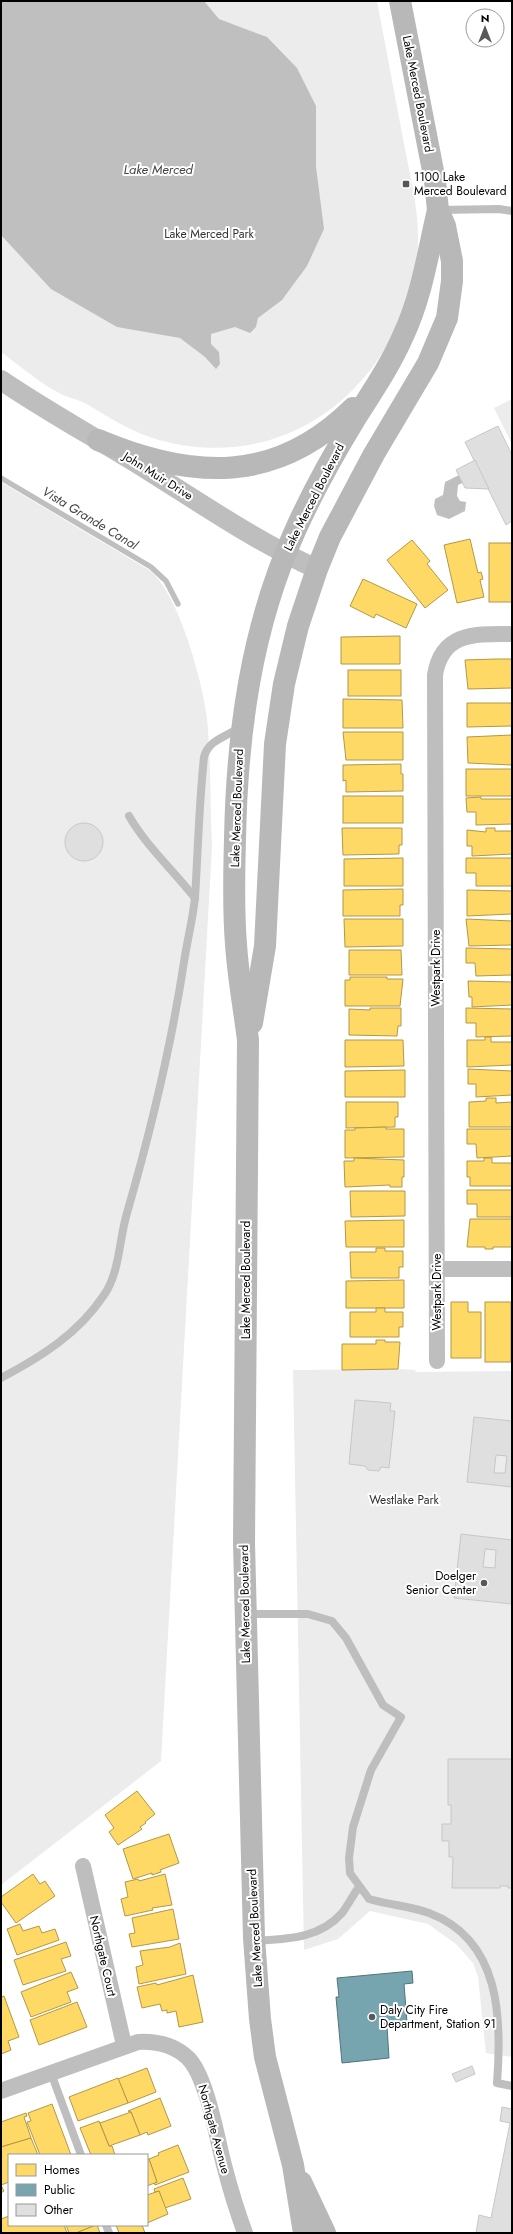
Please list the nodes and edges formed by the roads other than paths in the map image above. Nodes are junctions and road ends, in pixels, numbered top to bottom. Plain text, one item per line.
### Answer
1 (400, 1) edge
2 (438, 210) junction
3 (512, 211) edge
4 (1, 380) edge
5 (376, 387) junction
6 (98, 440) junction
7 (285, 554) junction
8 (317, 569) junction
9 (512, 634) edge
10 (242, 723) junction
11 (129, 816) dead end
12 (195, 898) junction
13 (248, 1040) junction
14 (437, 1269) junction
15 (512, 1269) edge
16 (437, 1361) dead end
17 (1, 1378) edge
18 (245, 1614) junction
19 (83, 1866) dead end
20 (359, 1887) junction
21 (254, 1941) junction
22 (124, 2045) junction
23 (51, 2073) junction
24 (512, 2086) edge
25 (1, 2091) edge
26 (81, 2154) edge
27 (293, 2165) junction
28 (245, 2233) edge
29 (304, 2233) edge
30 (325, 2233) edge

1 - 2 main road, Lake Merced Boulevard
2 - 3 lane
2 - 5 main road, Lake Merced Boulevard
2 - 8 main road, Lake Merced Boulevard
4 - 6 street, John Muir Drive
5 - 6 main road
5 - 7 main road, Lake Merced Boulevard
6 - 7 street, John Muir Drive
7 - 8 street, John Muir Drive
7 - 10 main road, Lake Merced Boulevard
8 - 13 main road, Lake Merced Boulevard
9 - 14 street, Westpark Drive
10 - 12 lane
10 - 13 main road, Lake Merced Boulevard
11 - 12 lane
12 - 17 lane
13 - 18 main road, Lake Merced Boulevard
14 - 15 street
14 - 16 street, Westpark Drive
18 - 20 lane
18 - 21 main road, Lake Merced Boulevard
19 - 22 street, Northgate Court
20 - 21 lane
20 - 24 lane
21 - 27 main road, Lake Merced Boulevard
22 - 23 street, Northgate Avenue
22 - 28 street, Northgate Avenue
23 - 25 street, Northgate Avenue
23 - 26 lane
27 - 29 main road, Lake Merced Boulevard
27 - 30 main road, Lake Merced Boulevard

